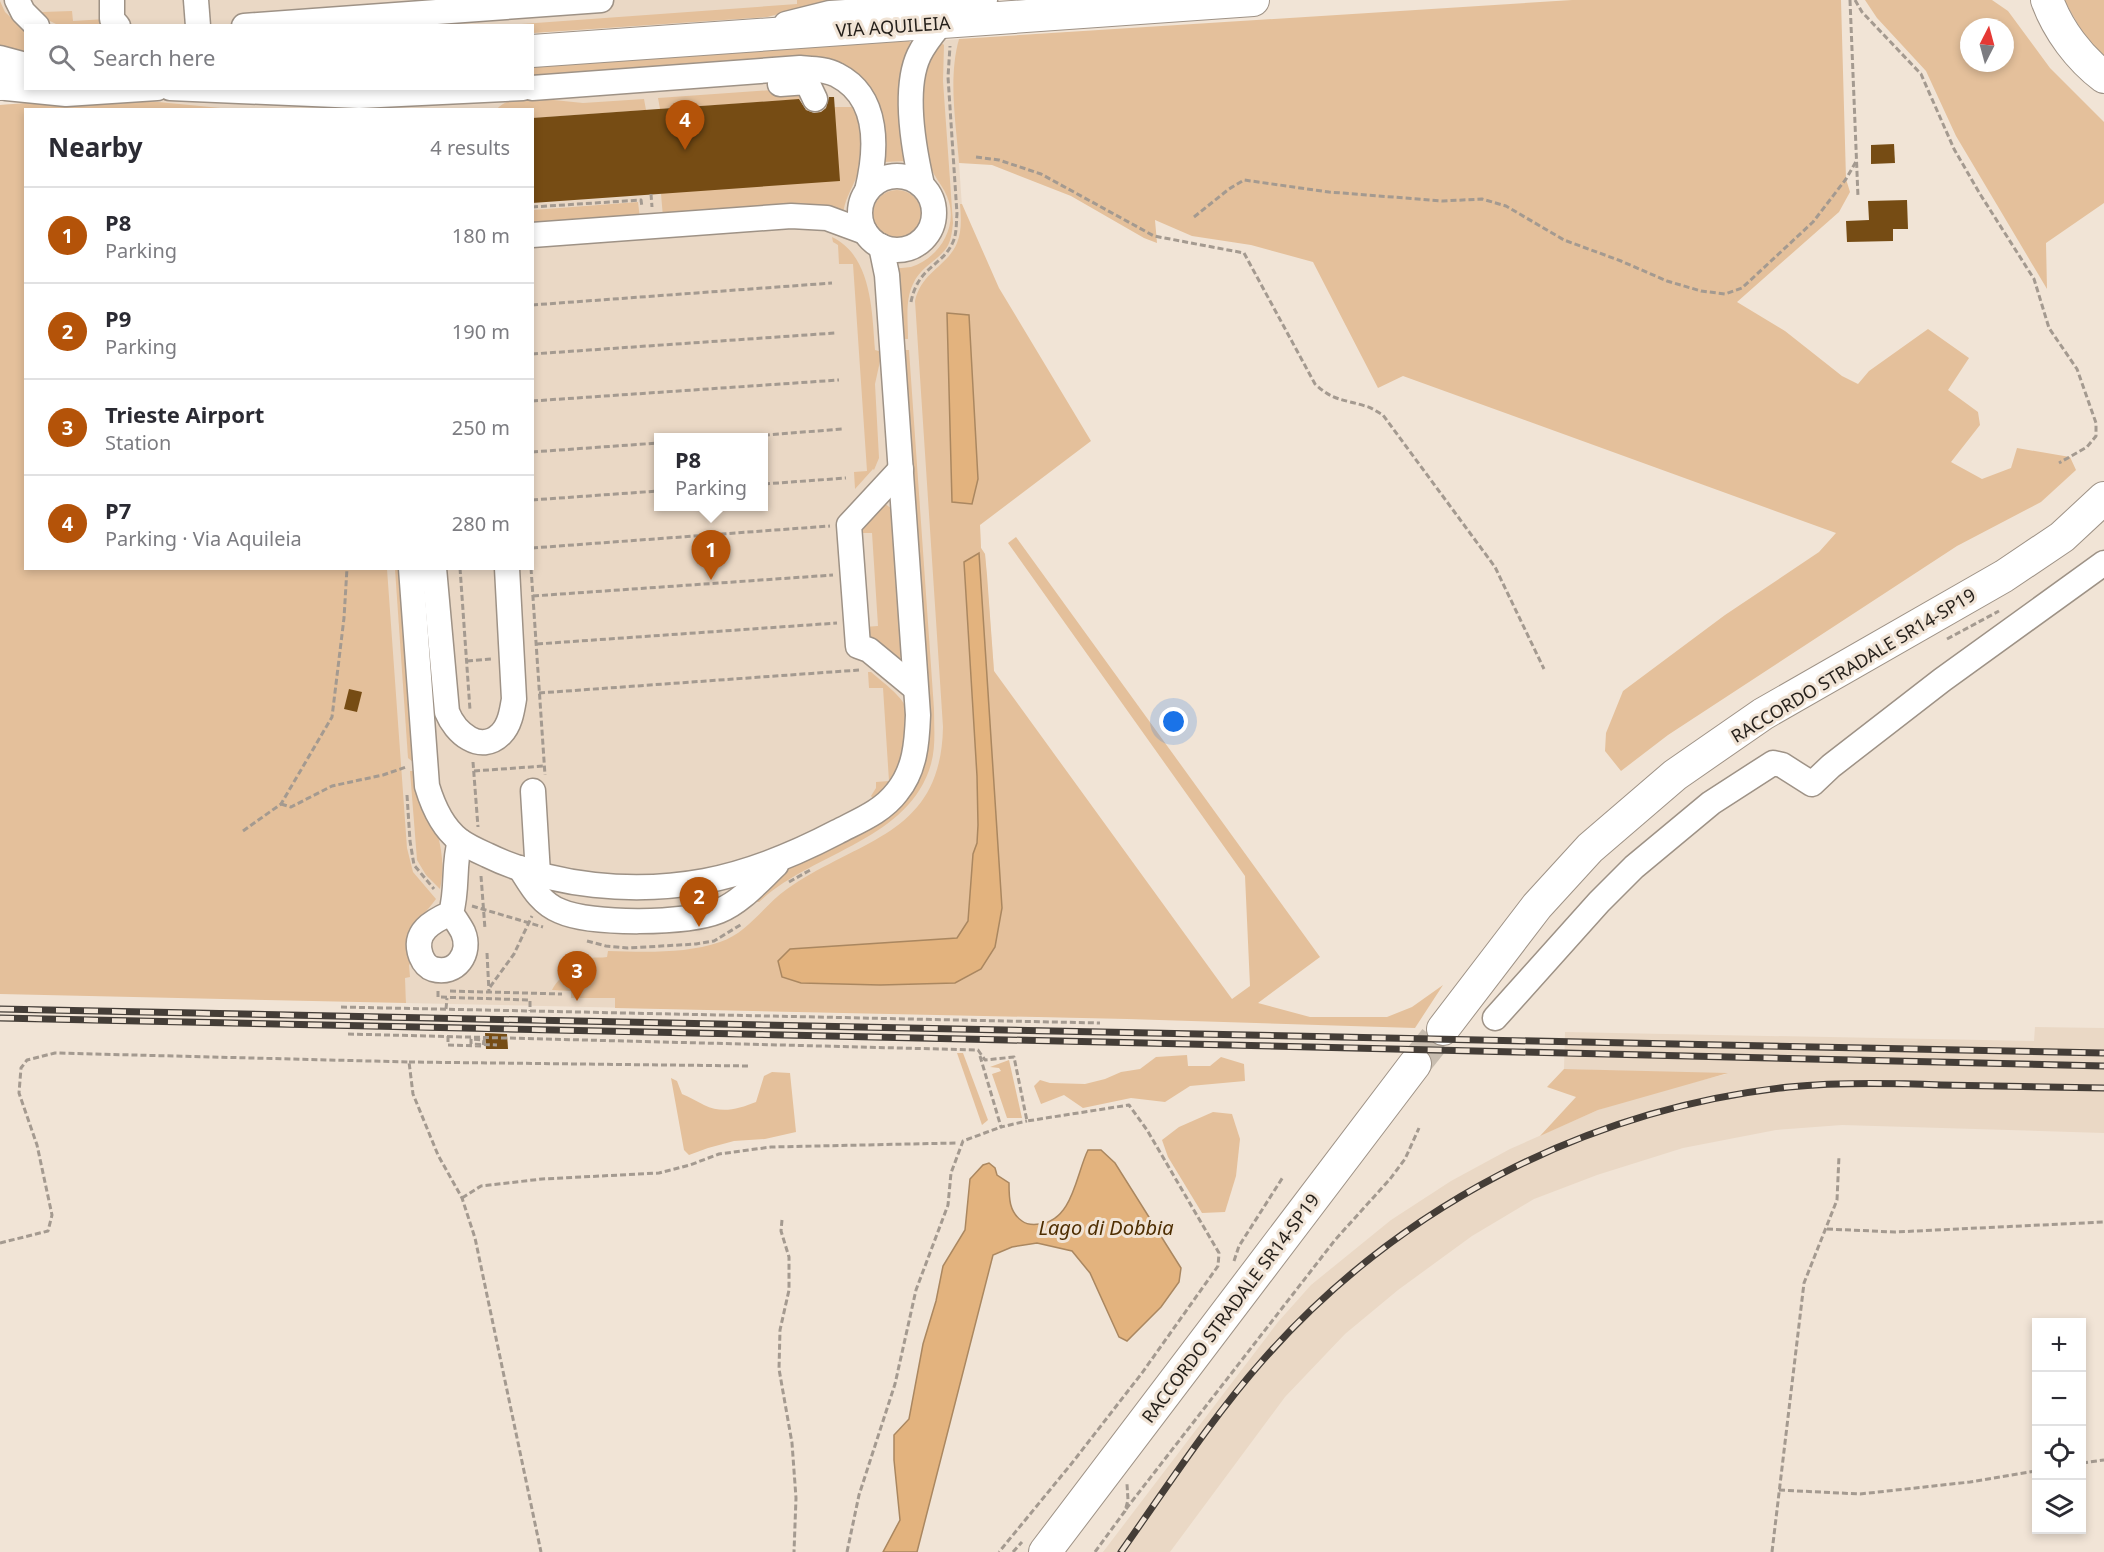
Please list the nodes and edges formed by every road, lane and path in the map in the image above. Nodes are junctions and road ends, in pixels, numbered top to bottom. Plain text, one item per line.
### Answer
1 (17, 0) edge
2 (112, 0) edge
3 (196, 0) edge
4 (601, 0) edge
5 (985, 0) edge
6 (1253, 0) edge
7 (1850, 0) edge
8 (1855, 0) edge
9 (2045, 3) edge
10 (446, 5) edge
11 (952, 21) junction
12 (35, 24) edge
13 (116, 24) edge
14 (198, 24) edge
15 (263, 24) edge
16 (725, 39) junction
17 (534, 51) edge
18 (0, 58) edge
19 (24, 65) edge
20 (696, 76) junction
21 (2104, 77) edge
22 (24, 83) edge
23 (0, 86) edge
24 (24, 89) edge
25 (33, 90) edge
26 (127, 90) edge
27 (226, 90) edge
28 (254, 91) junction
29 (509, 93) edge
30 (815, 99) dead end
31 (278, 108) edge
32 (426, 108) edge
33 (976, 157) dead end
34 (1857, 160) junction
35 (922, 185) junction
36 (867, 191) junction
37 (651, 194) dead end
38 (1858, 197) dead end
39 (534, 207) edge
40 (652, 214) dead end
41 (642, 215) dead end
42 (1194, 217) dead end
43 (534, 235) edge
44 (873, 239) junction
45 (832, 283) dead end
46 (910, 304) dead end
47 (534, 305) edge
48 (835, 333) dead end
49 (534, 354) edge
50 (839, 380) dead end
51 (534, 401) edge
52 (842, 429) dead end
53 (768, 435) edge
54 (654, 443) edge
55 (534, 452) edge
56 (2059, 463) dead end
57 (901, 469) junction
58 (846, 478) dead end
59 (768, 484) edge
60 (654, 491) edge
61 (2104, 498) edge
62 (534, 500) edge
63 (849, 525) junction
64 (534, 548) edge
65 (2104, 563) edge
66 (346, 570) edge
67 (411, 570) edge
68 (434, 570) edge
69 (460, 570) edge
70 (507, 570) edge
71 (531, 570) edge
72 (853, 574) junction
73 (533, 596) junction
74 (856, 622) junction
75 (537, 644) junction
76 (1544, 669) dead end
77 (860, 670) dead end
78 (915, 688) junction
79 (539, 693) junction
80 (472, 741) junction
81 (544, 766) junction
82 (401, 769) dead end
83 (474, 771) junction
84 (539, 784) joint
85 (281, 804) junction
86 (243, 831) dead end
87 (469, 846) junction
88 (782, 859) junction
89 (813, 869) dead end
90 (529, 871) junction
91 (783, 886) dead end
92 (461, 909) joint
93 (484, 909) junction
94 (749, 917) dead end
95 (551, 930) dead end
96 (485, 932) dead end
97 (584, 940) dead end
98 (486, 943) dead end
99 (442, 991) dead end
100 (459, 992) dead end
101 (489, 992) junction
102 (562, 994) dead end
103 (447, 998) junction
104 (341, 1007) dead end
105 (446, 1009) junction
106 (530, 1011) junction
107 (1495, 1018) dead end
108 (1100, 1023) dead end
109 (1443, 1029) tunnel mouth
110 (348, 1034) dead end
111 (448, 1036) junction
112 (497, 1045) dead end
113 (980, 1054) junction
114 (409, 1062) junction
115 (1415, 1064) tunnel mouth
116 (751, 1066) dead end
117 (1027, 1121) junction
118 (1001, 1127) junction
119 (1419, 1128) dead end
120 (956, 1143) dead end
121 (1839, 1156) dead end
122 (462, 1198) junction
123 (782, 1220) dead end
124 (2104, 1222) edge
125 (1826, 1229) junction
126 (0, 1243) edge
127 (2104, 1460) edge
128 (2086, 1462) edge
129 (2032, 1472) edge
130 (1779, 1490) junction
131 (1125, 1511) dead end
132 (541, 1552) edge
133 (794, 1552) edge
134 (847, 1552) edge
135 (999, 1552) edge
136 (1046, 1552) edge
137 (1772, 1552) edge

1 - 12 lane
2 - 13 lane
3 - 14 lane
4 - 10 lane
5 - 16 lane
6 - 11 main road, VIA AQUILEIA
7 - 34 path
8 - 56 path
9 - 21 main road
10 - 15 lane
11 - 16 main road, VIA AQUILEIA
11 - 35 lane
11 - 46 path
16 - 17 main road, VIA AQUILEIA
18 - 19 lane
20 - 29 lane
20 - 30 lane
20 - 36 lane
22 - 23 main road
23 - 24 lane
25 - 26 lane
27 - 28 lane
28 - 29 lane
28 - 31 lane
29 - 32 lane
33 - 76 path
34 - 38 path
34 - 42 path
35 - 36 lane
35 - 44 lane
36 - 44 lane
37 - 40 path
39 - 41 path
43 - 44 lane
44 - 57 lane
45 - 47 path
48 - 49 path
50 - 51 path
52 - 53 path
54 - 55 path
57 - 63 lane
57 - 78 lane
58 - 59 path
60 - 62 path
61 - 109 main road, RACCORDO STRADALE SR14-SP19
63 - 64 path
63 - 72 lane
65 - 107 lane
66 - 85 path
67 - 87 lane
68 - 80 lane
69 - 80 path
70 - 80 lane
71 - 73 path
72 - 73 path
72 - 74 lane
73 - 75 path
74 - 75 path
74 - 78 lane
75 - 79 path
77 - 79 path
78 - 88 lane
79 - 81 path
80 - 83 path
81 - 83 path
81 - 84 path
82 - 85 path
83 - 87 path
84 - 90 lane
85 - 86 path
87 - 90 lane
87 - 92 lane
87 - 93 path
88 - 90 lane
88 - 90 lane
89 - 91 path
92 - 93 path
93 - 95 path
93 - 96 path
94 - 97 path
98 - 101 path
99 - 103 path
100 - 101 path
101 - 102 path
103 - 105 path
103 - 106 path
104 - 105 path
105 - 106 path
106 - 108 path
110 - 111 path
111 - 112 path
111 - 113 path
113 - 117 path
113 - 118 path
114 - 116 path
114 - 122 path
114 - 126 path
115 - 136 main road, RACCORDO STRADALE SR14-SP19
117 - 118 path
117 - 135 path
118 - 134 path
119 - 131 path
120 - 122 path
121 - 125 path
122 - 132 path
123 - 133 path
124 - 125 path
125 - 130 path
127 - 128 path
129 - 130 path
130 - 137 path

